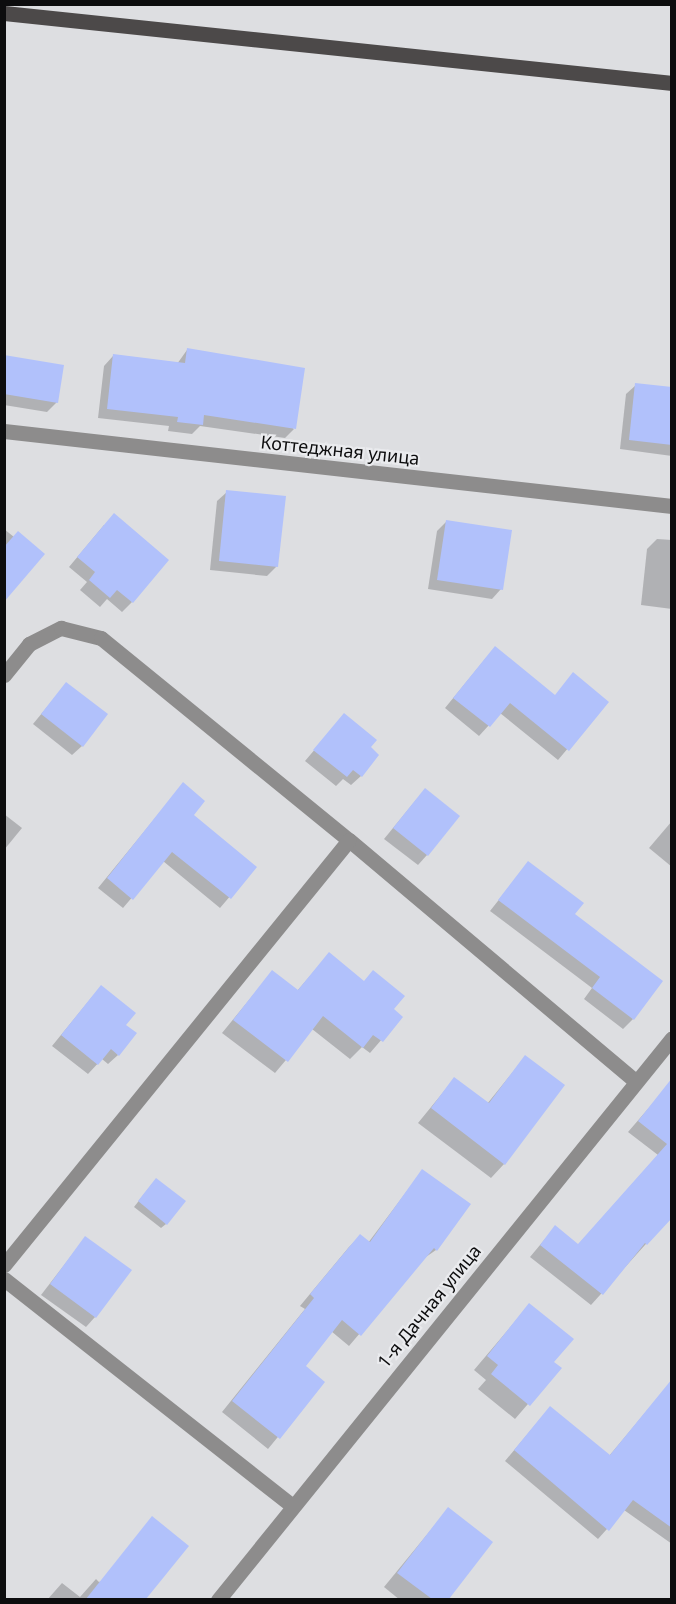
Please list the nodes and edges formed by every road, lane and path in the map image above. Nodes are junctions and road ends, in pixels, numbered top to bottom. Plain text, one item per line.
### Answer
1 (4, 13) edge
2 (672, 83) edge
3 (4, 431) edge
4 (672, 507) edge
5 (4, 675) edge
6 (349, 840) junction
7 (672, 1038) edge
8 (636, 1082) junction
9 (4, 1265) edge
10 (4, 1279) edge
11 (292, 1506) junction
12 (218, 1599) edge

1 - 2 main road
3 - 4 street, Коттеджная улица
5 - 6 street
6 - 8 street
6 - 9 street
7 - 8 street, 1-я Дачная улица
8 - 11 street, 1-я Дачная улица
10 - 11 street
11 - 12 street, 1-я Дачная улица

